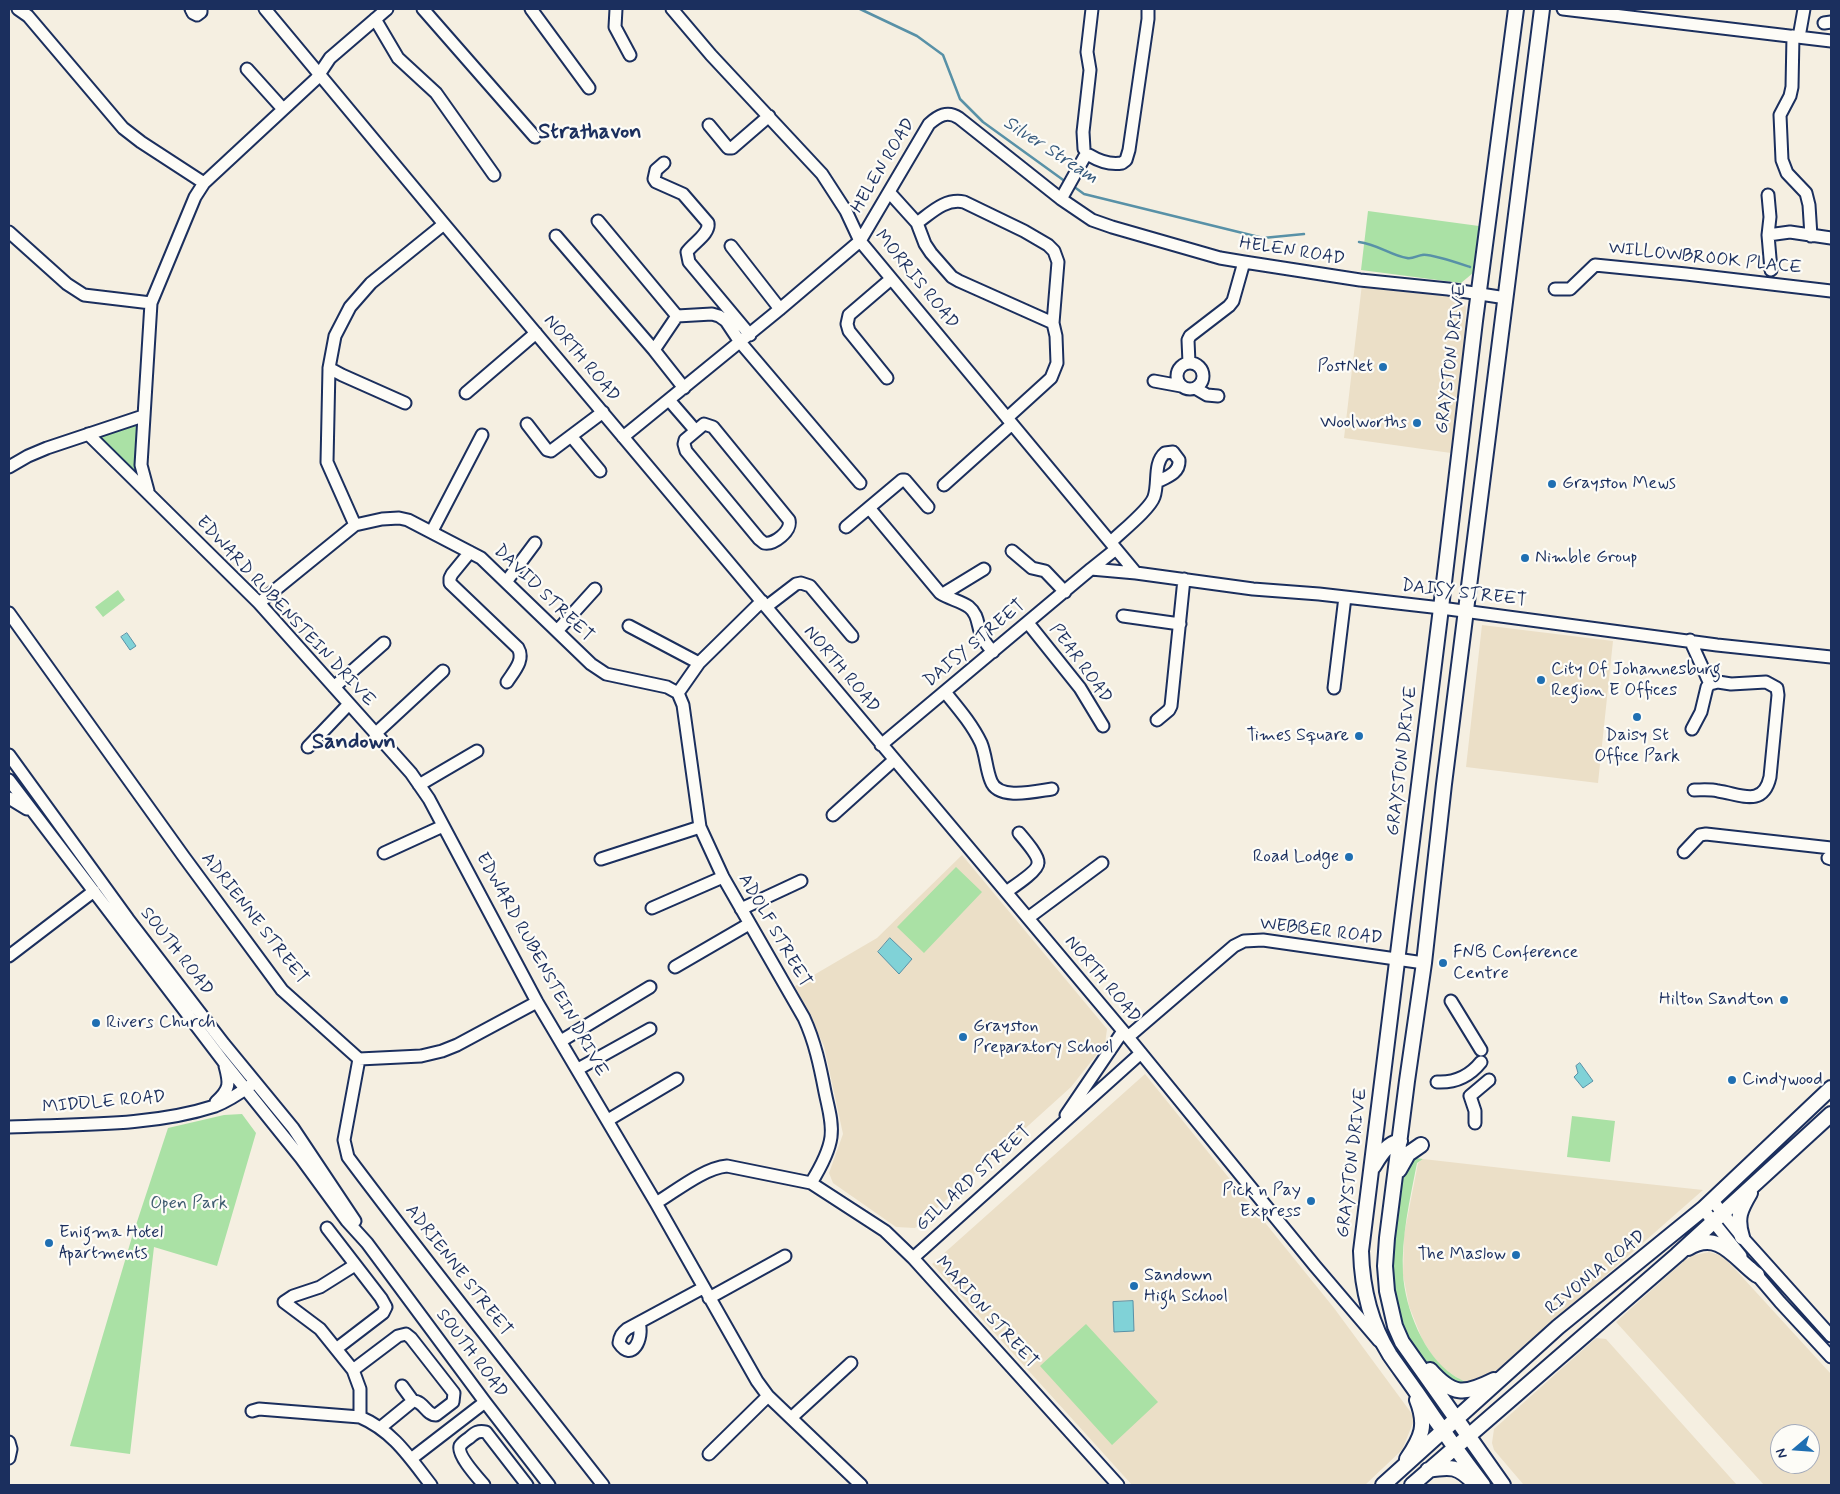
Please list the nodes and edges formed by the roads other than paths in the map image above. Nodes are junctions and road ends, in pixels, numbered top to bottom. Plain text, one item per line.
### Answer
1 (18, 9) edge
2 (191, 9) edge
3 (201, 9) edge
4 (265, 9) edge
5 (387, 9) edge
6 (423, 9) edge
7 (531, 9) edge
8 (616, 9) edge
9 (672, 9) edge
10 (1092, 9) edge
11 (1148, 9) edge
12 (1516, 9) edge
13 (1542, 9) edge
14 (1563, 9) edge
15 (1804, 9) edge
16 (375, 19) junction
17 (1796, 37) junction
18 (1831, 41) edge
19 (630, 55) dead end
20 (247, 69) dead end
21 (320, 73) junction
22 (589, 88) dead end
23 (283, 110) junction
24 (768, 116) junction
25 (709, 126) dead end
26 (535, 137) dead end
27 (1086, 153) junction
28 (664, 163) dead end
29 (494, 175) dead end
30 (204, 182) junction
31 (890, 192) junction
32 (1063, 195) junction
33 (1768, 195) dead end
34 (598, 221) dead end
35 (916, 223) junction
36 (444, 224) junction
37 (9, 232) edge
38 (1768, 235) junction
39 (556, 236) dead end
40 (1811, 236) junction
41 (1831, 238) edge
42 (860, 241) junction
43 (731, 246) dead end
44 (1244, 262) junction
45 (1771, 270) dead end
46 (891, 279) junction
47 (1555, 289) dead end
48 (1831, 291) edge
49 (1479, 295) junction
50 (1506, 298) junction
51 (151, 303) junction
52 (780, 309) junction
53 (677, 316) junction
54 (1053, 323) junction
55 (536, 334) junction
56 (745, 338) junction
57 (654, 350) junction
58 (1189, 363) junction
59 (329, 368) junction
60 (887, 378) dead end
61 (1154, 381) dead end
62 (1181, 386) junction
63 (684, 388) junction
64 (1195, 388) junction
65 (466, 393) dead end
66 (1218, 396) dead end
67 (669, 400) junction
68 (405, 403) dead end
69 (603, 412) junction
70 (143, 416) junction
71 (1009, 421) junction
72 (527, 424) dead end
73 (695, 430) junction
74 (88, 434) junction
75 (482, 435) dead end
76 (571, 436) junction
77 (623, 437) junction
78 (9, 467) edge
79 (600, 471) dead end
80 (1157, 482) dead end
81 (860, 483) dead end
82 (944, 484) dead end
83 (148, 492) junction
84 (928, 507) dead end
85 (870, 509) junction
86 (355, 525) junction
87 (846, 527) dead end
88 (432, 531) junction
89 (535, 542) dead end
90 (1114, 546) junction
91 (1012, 551) dead end
92 (470, 552) junction
93 (984, 569) dead end
94 (1091, 570) junction
95 (1136, 573) junction
96 (1184, 579) junction
97 (506, 582) junction
98 (595, 588) dead end
99 (1065, 592) junction
100 (943, 594) junction
101 (1345, 597) junction
102 (259, 603) junction
103 (764, 604) junction
104 (1441, 608) junction
105 (9, 612) edge
106 (1466, 613) junction
107 (1123, 616) dead end
108 (1028, 623) junction
109 (1180, 624) junction
110 (629, 626) dead end
111 (557, 631) junction
112 (852, 636) dead end
113 (1690, 640) junction
114 (384, 643) dead end
115 (993, 652) junction
116 (1831, 658) edge
117 (699, 663) junction
118 (443, 671) dead end
119 (507, 682) dead end
120 (1710, 684) junction
121 (334, 687) junction
122 (1334, 688) dead end
123 (945, 692) junction
124 (678, 693) junction
125 (349, 704) junction
126 (1157, 720) dead end
127 (1103, 726) dead end
128 (1692, 729) dead end
129 (375, 734) junction
130 (881, 745) junction
131 (308, 747) dead end
132 (477, 751) dead end
133 (9, 755) edge
134 (894, 760) junction
135 (9, 780) edge
136 (419, 785) junction
137 (1052, 789) dead end
138 (1694, 790) dead end
139 (9, 798) edge
140 (32, 812) junction
141 (833, 815) dead end
142 (443, 826) junction
143 (700, 827) junction
144 (1019, 833) dead end
145 (1684, 852) dead end
146 (384, 853) dead end
147 (1830, 855) edge
148 (601, 859) dead end
149 (1102, 863) dead end
150 (723, 877) junction
151 (801, 881) dead end
152 (94, 891) junction
153 (1006, 892) junction
154 (652, 908) dead end
155 (742, 909) junction
156 (1028, 918) junction
157 (749, 924) junction
158 (9, 956) edge
159 (1398, 959) junction
160 (1424, 963) junction
161 (674, 967) dead end
162 (650, 987) dead end
163 (1451, 1001) dead end
164 (537, 1002) junction
165 (650, 1029) dead end
166 (1126, 1034) junction
167 (561, 1041) junction
168 (1481, 1050) dead end
169 (1141, 1053) junction
170 (359, 1059) junction
171 (224, 1061) junction
172 (1480, 1062) dead end
173 (578, 1069) junction
174 (677, 1079) dead end
175 (1489, 1080) dead end
176 (1437, 1082) dead end
177 (250, 1085) junction
178 (1830, 1090) edge
179 (211, 1107) junction
180 (1831, 1114) edge
181 (608, 1120) junction
182 (1475, 1123) dead end
183 (9, 1127) edge
184 (1059, 1127) junction
185 (1400, 1140) junction
186 (1420, 1145) dead end
187 (1370, 1171) junction
188 (1394, 1180) junction
189 (812, 1183) junction
190 (1755, 1184) junction
191 (656, 1203) junction
192 (1707, 1204) junction
193 (1718, 1218) junction
194 (327, 1228) dead end
195 (1742, 1237) junction
196 (1678, 1255) junction
197 (785, 1256) dead end
198 (914, 1258) junction
199 (355, 1265) junction
200 (1757, 1275) junction
201 (703, 1288) junction
202 (709, 1298) junction
203 (639, 1323) dead end
204 (1398, 1334) junction
205 (1831, 1336) edge
206 (336, 1350) junction
207 (1390, 1354) junction
208 (1831, 1357) edge
209 (851, 1363) dead end
210 (353, 1370) junction
211 (1507, 1374) junction
212 (1408, 1379) junction
213 (402, 1386) dead end
214 (768, 1396) junction
215 (413, 1401) junction
216 (485, 1402) junction
217 (252, 1410) dead end
218 (360, 1417) junction
219 (791, 1418) junction
220 (1457, 1420) junction
221 (380, 1428) junction
222 (1444, 1431) junction
223 (1468, 1436) junction
224 (9, 1442) edge
225 (1455, 1448) junction
226 (709, 1454) dead end
227 (9, 1458) edge
228 (411, 1459) junction
229 (1428, 1470) junction
230 (1397, 1474) junction
231 (431, 1485) edge
232 (484, 1485) edge
233 (527, 1485) edge
234 (549, 1485) edge
235 (602, 1485) edge
236 (861, 1485) edge
237 (1118, 1485) edge
238 (1383, 1485) edge
239 (1412, 1485) edge
240 (1476, 1485) edge
241 (1483, 1485) edge
242 (1503, 1485) edge

1 - 30 street
2 - 3 street
4 - 21 street, NORTH ROAD
5 - 16 street, EDWARD RUBENSTEIN DRIVE
6 - 26 street
7 - 22 street
8 - 19 street
9 - 24 street, MORRIS ROAD
10 - 27 street
11 - 27 street
12 - 49 main road, GRAYSTON DRIVE
13 - 50 main road
14 - 17 street
15 - 17 street
16 - 21 street, EDWARD RUBENSTEIN DRIVE
16 - 29 street
17 - 18 street
17 - 40 street
20 - 23 street
21 - 23 street, EDWARD RUBENSTEIN DRIVE
21 - 36 street, NORTH ROAD
23 - 30 street, EDWARD RUBENSTEIN DRIVE
24 - 25 street
24 - 42 street, MORRIS ROAD
27 - 32 street
28 - 56 street
30 - 51 street, EDWARD RUBENSTEIN DRIVE
31 - 32 street, HELEN ROAD
31 - 35 street
31 - 42 street, HELEN ROAD
32 - 44 street, HELEN ROAD
33 - 38 street
34 - 53 street
35 - 54 street
35 - 54 street
36 - 55 street, NORTH ROAD
36 - 59 street
37 - 51 street
38 - 40 street
38 - 45 street
39 - 57 street
40 - 41 street
42 - 46 street, MORRIS ROAD
42 - 52 street, HELEN ROAD
43 - 52 street
44 - 49 street, HELEN ROAD
44 - 58 street
46 - 60 street
46 - 71 street, MORRIS ROAD
47 - 48 street, WILLOWBROOK PLACE
49 - 50 street, HELEN ROAD
49 - 104 main road, GRAYSTON DRIVE
50 - 106 main road
51 - 70 street, EDWARD RUBENSTEIN DRIVE
52 - 56 street, HELEN ROAD
53 - 56 street
53 - 57 street
54 - 71 street
55 - 65 street
55 - 69 street, NORTH ROAD
56 - 63 street, HELEN ROAD
56 - 81 street
57 - 63 street
58 - 62 street
58 - 64 street
59 - 68 street
59 - 86 street
61 - 62 street
62 - 64 street
63 - 67 street, HELEN ROAD
64 - 66 street
67 - 73 street
67 - 77 street, HELEN ROAD
69 - 76 street
69 - 77 street, NORTH ROAD
70 - 74 street
70 - 83 street, EDWARD RUBENSTEIN DRIVE
71 - 82 street
71 - 90 street, MORRIS ROAD
72 - 76 street
73 - 73 street
74 - 78 street
74 - 83 street, EDWARD RUBENSTEIN DRIVE
75 - 88 street
76 - 79 street
77 - 103 street, NORTH ROAD
80 - 90 street, DAISY STREET
83 - 102 street, EDWARD RUBENSTEIN DRIVE
84 - 85 street
85 - 87 street
85 - 100 street
86 - 88 street, DAVID STREET
86 - 102 street, DAVID STREET
88 - 92 street, DAVID STREET
89 - 97 street
90 - 94 street, DAISY STREET
90 - 95 street, MORRIS ROAD
91 - 99 street
92 - 97 street, DAVID STREET
92 - 119 street
93 - 100 street
94 - 95 street, DAISY STREET
94 - 99 street, DAISY STREET
95 - 96 street, DAISY STREET
96 - 101 street, DAISY STREET
96 - 109 street
97 - 111 street, DAVID STREET
98 - 111 street
99 - 108 street, DAISY STREET
100 - 115 street
101 - 104 street, DAISY STREET
101 - 122 street
102 - 121 street, EDWARD RUBENSTEIN DRIVE
103 - 112 street
103 - 117 street
103 - 130 street, NORTH ROAD
104 - 106 street, DAISY STREET
104 - 159 main road, GRAYSTON DRIVE
105 - 170 street, ADRIENNE STREET
106 - 113 street, DAISY STREET
106 - 160 main road
107 - 109 street
108 - 115 street, DAISY STREET
108 - 127 street, PEAR ROAD
109 - 126 street
110 - 117 street
111 - 124 street, DAVID STREET
113 - 116 street, DAISY STREET
113 - 120 street
114 - 121 street
115 - 123 street, DAISY STREET
117 - 124 street
118 - 129 street
120 - 128 street
120 - 138 street
121 - 125 street, EDWARD RUBENSTEIN DRIVE
123 - 130 street, DAISY STREET
123 - 137 street
124 - 143 street, ADOLF STREET
125 - 129 street, EDWARD RUBENSTEIN DRIVE
125 - 131 street
129 - 136 street, EDWARD RUBENSTEIN DRIVE
130 - 134 street, NORTH ROAD
132 - 136 street
133 - 177 street, SOUTH ROAD
134 - 141 street
134 - 153 street, NORTH ROAD
135 - 140 street, SOUTH ROAD
136 - 142 street, EDWARD RUBENSTEIN DRIVE
139 - 140 street
140 - 152 street, SOUTH ROAD
142 - 146 street
142 - 164 street, EDWARD RUBENSTEIN DRIVE
143 - 148 street
143 - 150 street, ADOLF STREET
144 - 153 street
145 - 147 street
149 - 156 street
150 - 154 street
150 - 155 street, ADOLF STREET
151 - 155 street
152 - 158 street
152 - 171 street, SOUTH ROAD
153 - 156 street, NORTH ROAD
155 - 157 street, ADOLF STREET
156 - 166 street, NORTH ROAD
157 - 161 street
157 - 189 street, ADOLF STREET
159 - 160 street, WEBBER ROAD
159 - 166 street, WEBBER ROAD
159 - 187 main road, GRAYSTON DRIVE
160 - 185 main road
162 - 167 street
163 - 168 street
164 - 167 street, EDWARD RUBENSTEIN DRIVE
164 - 170 street
165 - 173 street
166 - 169 street, NORTH ROAD
166 - 184 street, GILLARD STREET
167 - 173 street, EDWARD RUBENSTEIN DRIVE
169 - 184 street, GILLARD STREET
169 - 207 street, NORTH ROAD
170 - 235 street, ADRIENNE STREET
171 - 177 street, SOUTH ROAD
171 - 179 street
172 - 176 street
173 - 181 street, EDWARD RUBENSTEIN DRIVE
174 - 181 street
175 - 182 street
177 - 179 street, MIDDLE ROAD
177 - 216 street, SOUTH ROAD
178 - 192 main road, RIVONIA ROAD
179 - 183 street, MIDDLE ROAD
180 - 190 main road
181 - 191 street, EDWARD RUBENSTEIN DRIVE
184 - 198 street, GILLARD STREET
185 - 187 main road
185 - 188 main road
186 - 188 main road
187 - 207 main road, GRAYSTON DRIVE
188 - 204 main road
189 - 191 street
189 - 198 street, MARION STREET
190 - 193 main road
190 - 195 main road
191 - 201 street, EDWARD RUBENSTEIN DRIVE
192 - 193 street
192 - 211 main road, RIVONIA ROAD
193 - 195 street
193 - 196 main road
193 - 200 street
194 - 199 street
195 - 205 street
196 - 200 main road
196 - 223 main road
197 - 202 street
198 - 237 street, MARION STREET
199 - 206 street
199 - 206 street
200 - 208 street
201 - 202 street, EDWARD RUBENSTEIN DRIVE
201 - 203 street
202 - 214 street, EDWARD RUBENSTEIN DRIVE
204 - 211 main road
204 - 220 main road
206 - 210 street
207 - 212 main road, GRAYSTON DRIVE
209 - 219 street
210 - 215 street
210 - 218 street
211 - 220 main road, RIVONIA ROAD
212 - 222 main road, GRAYSTON DRIVE
212 - 230 main road
213 - 215 street
214 - 219 street, EDWARD RUBENSTEIN DRIVE
214 - 226 street
215 - 221 street
216 - 228 street
216 - 234 street, SOUTH ROAD
217 - 218 street
218 - 221 street
219 - 236 street, EDWARD RUBENSTEIN DRIVE
220 - 222 main road, RIVONIA ROAD
220 - 223 main road
221 - 228 street
222 - 225 main road, GRAYSTON DRIVE
222 - 230 main road, RIVONIA ROAD
223 - 225 main road
223 - 242 main road
224 - 227 street
225 - 229 main road
225 - 241 main road, GRAYSTON DRIVE
228 - 231 street
229 - 239 main road
229 - 240 main road
230 - 238 main road, RIVONIA ROAD
232 - 233 street

